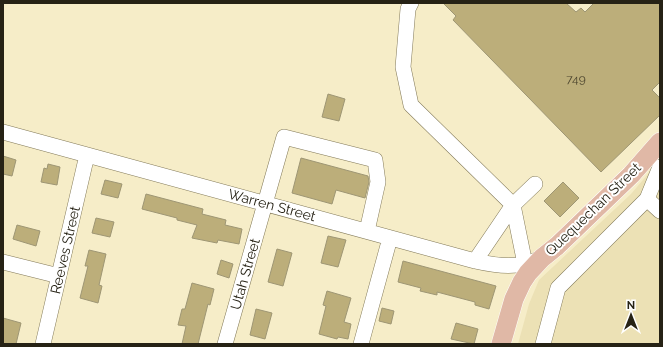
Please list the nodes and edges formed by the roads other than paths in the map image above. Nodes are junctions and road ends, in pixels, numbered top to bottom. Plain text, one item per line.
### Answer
1 (411, 3) edge
2 (3, 132) edge
3 (660, 142) edge
4 (87, 155) junction
5 (660, 167) edge
6 (535, 184) dead end
7 (647, 199) junction
8 (265, 204) junction
9 (514, 205) junction
10 (660, 212) edge
11 (367, 231) junction
12 (390, 238) junction
13 (475, 260) junction
14 (534, 261) junction
15 (3, 262) edge
16 (59, 276) junction
17 (43, 344) edge
18 (225, 344) edge
19 (361, 344) edge
20 (501, 344) edge
21 (543, 344) edge

1 - 9 street
2 - 4 street, Warren Street
3 - 14 main road, Quequechan Street
4 - 8 street, Warren Street
4 - 16 street, Reeves Street
5 - 7 street
6 - 9 street
7 - 10 street
7 - 21 street
8 - 11 street, Warren Street
8 - 11 street, Utah Street
8 - 18 street, Utah Street
9 - 13 street
9 - 14 street
11 - 12 street, Warren Street
12 - 13 street, Warren Street
12 - 19 street
13 - 14 street, Warren Street
14 - 20 main road, Quequechan Street
15 - 16 street
16 - 17 street, Reeves Street

